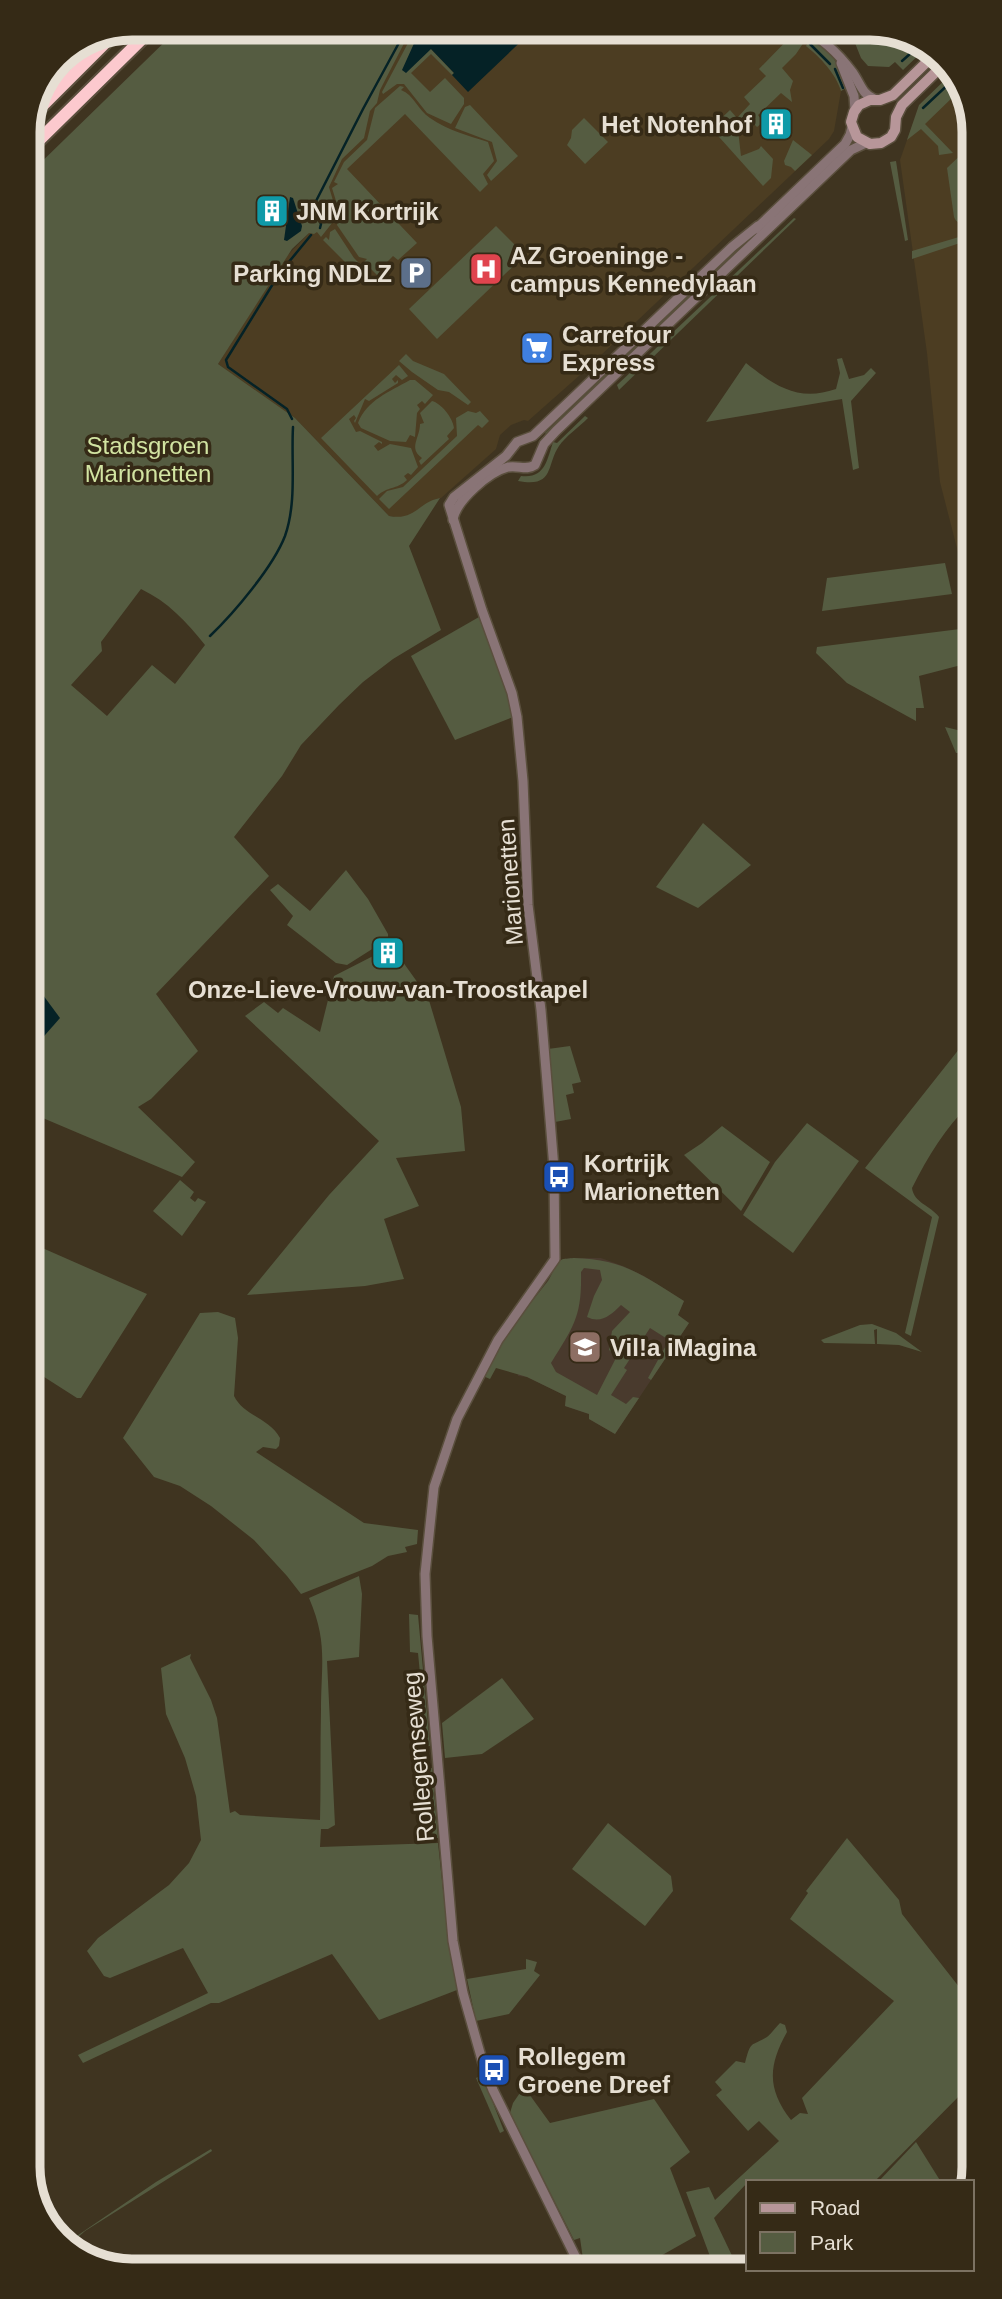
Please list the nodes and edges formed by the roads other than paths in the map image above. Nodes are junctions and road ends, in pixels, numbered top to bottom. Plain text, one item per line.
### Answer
1 (140, 40) edge
2 (823, 40) edge
3 (103, 45) edge
4 (840, 58) junction
5 (928, 61) edge
6 (938, 70) edge
7 (877, 100) junction
8 (46, 102) edge
9 (855, 110) junction
10 (896, 117) junction
11 (852, 127) junction
12 (40, 139) edge
13 (866, 143) junction
14 (529, 439) junction
15 (512, 449) junction
16 (541, 452) junction
17 (519, 467) junction
18 (453, 522) junction
19 (555, 1250) joint
20 (577, 2259) edge

1 - 12 highway
2 - 4 street
3 - 8 highway
4 - 7 street
4 - 9 street
5 - 7 main road
6 - 10 main road
7 - 9 main road
7 - 10 main road
9 - 11 main road
10 - 13 main road
11 - 13 main road
11 - 14 street
13 - 16 street
14 - 15 street
14 - 16 street
15 - 17 street
15 - 18 street
16 - 17 street
17 - 18 street
18 - 19 street, Marionetten
19 - 20 street, Rollegemseweg

